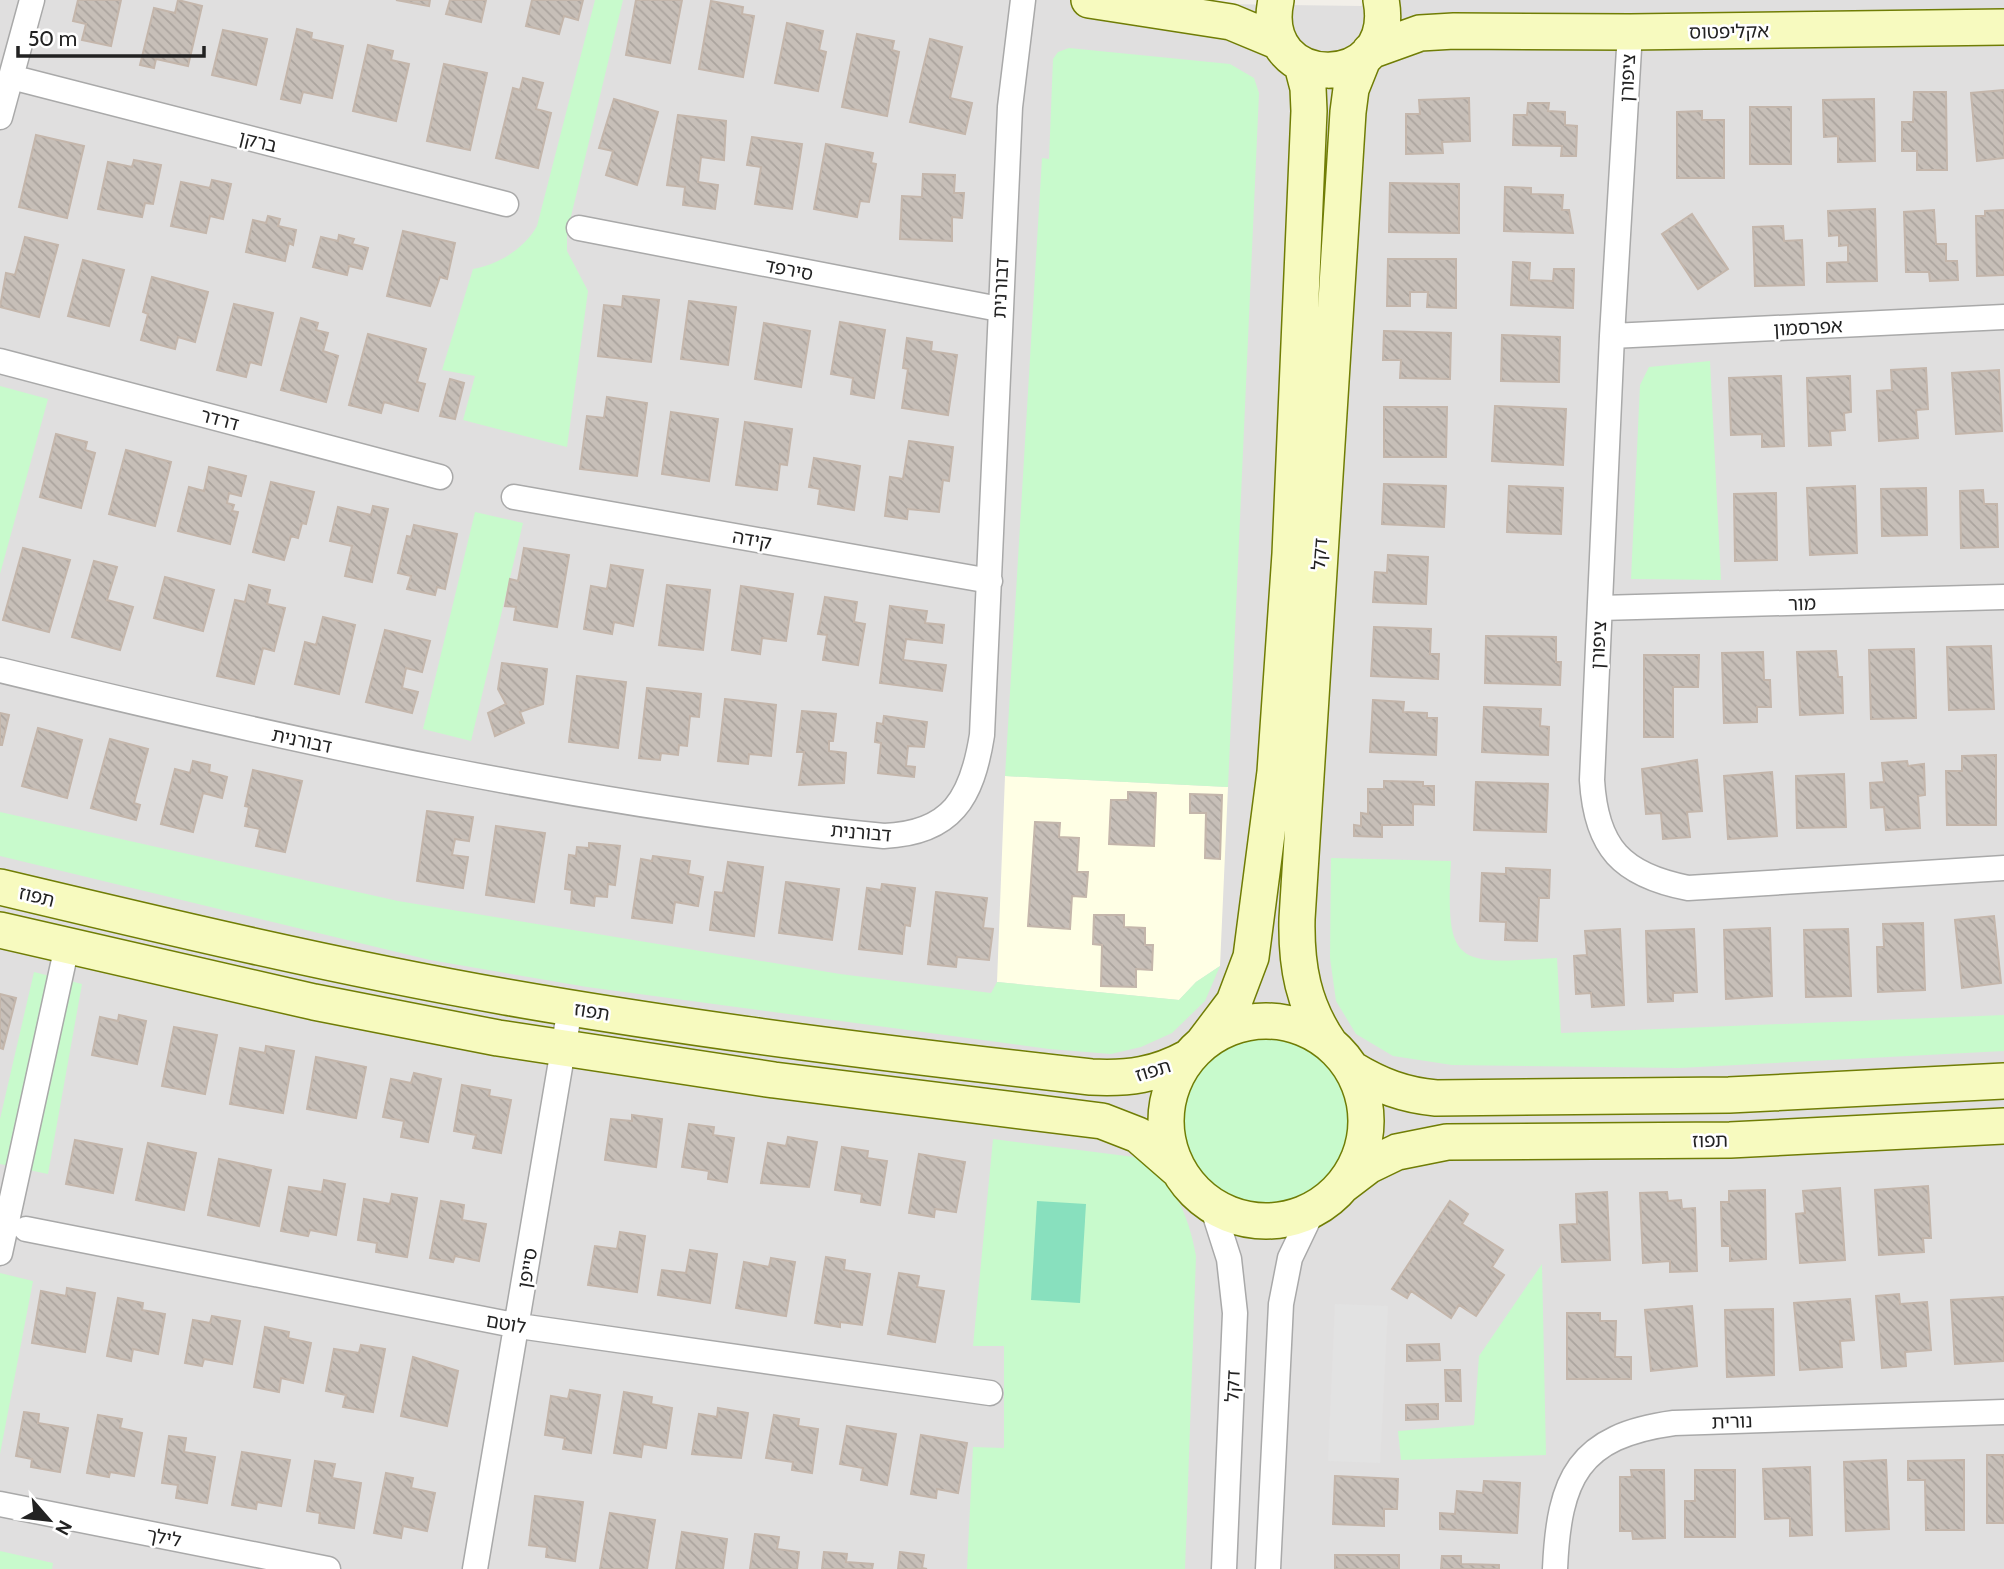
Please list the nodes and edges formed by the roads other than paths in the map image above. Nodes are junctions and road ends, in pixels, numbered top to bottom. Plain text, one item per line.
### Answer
1 (32, 0) edge
2 (1023, 0) edge
3 (1089, 0) edge
4 (1256, 0) edge
5 (1276, 0) edge
6 (1381, 0) edge
7 (1186, 13) junction
8 (2004, 27) edge
9 (1454, 31) junction
10 (1630, 32) junction
11 (1291, 53) junction
12 (1366, 55) junction
13 (11, 77) junction
14 (0, 117) edge
15 (506, 204) dead end
16 (579, 229) dead end
17 (999, 309) junction
18 (2004, 317) edge
19 (1612, 336) junction
20 (0, 361) edge
21 (440, 477) dead end
22 (514, 497) dead end
23 (990, 581) junction
24 (2004, 597) edge
25 (1600, 608) junction
26 (0, 670) edge
27 (2004, 868) edge
28 (0, 887) edge
29 (0, 930) edge
30 (67, 946) junction
31 (570, 1008) junction
32 (564, 1049) junction
33 (1196, 1050) junction
34 (1341, 1056) junction
35 (2004, 1081) edge
36 (2004, 1126) edge
37 (1177, 1169) junction
38 (1343, 1185) junction
39 (1212, 1206) junction
40 (1313, 1210) junction
41 (26, 1229) dead end
42 (0, 1253) edge
43 (517, 1326) junction
44 (990, 1393) dead end
45 (2004, 1412) edge
46 (0, 1504) edge
47 (328, 1569) edge
48 (475, 1569) edge
49 (1224, 1569) edge
50 (1268, 1569) edge
51 (1555, 1569) edge

1 - 13 street
2 - 17 street, דבורנית
3 - 7 street
4 - 7 street
5 - 11 street, דקל
6 - 9 street, אקליפטוס
6 - 12 street, דקל
7 - 11 street
8 - 10 street, אקליפטוס
9 - 10 street, אקליפטוס
9 - 12 street, אקליפטוס
10 - 19 street, ציפורן
11 - 12 street, אקליפטוס
11 - 33 street, דקל
12 - 34 street, דקל
13 - 14 street
13 - 15 street, ברקן
16 - 17 street, סירפד
17 - 23 street, דבורנית
18 - 19 street, אפרסמון
19 - 25 street, ציפורן
20 - 21 street, דרדר
22 - 23 street, קידה
23 - 26 street, דבורנית
24 - 25 street, מור
25 - 27 street, ציפורן
28 - 31 street, תפוז
29 - 30 street
30 - 32 street
30 - 42 street
31 - 32 street, סייפן
31 - 33 street, תפוז
32 - 37 street
32 - 43 street, סייפן
33 - 34 street
33 - 37 street
34 - 35 street
34 - 38 street
36 - 38 street, תפוז
37 - 39 street
38 - 40 street
39 - 40 street
39 - 49 street, דקל
40 - 50 street
41 - 43 street, לוטם
43 - 44 street, לוטם
43 - 48 street, סייפן
45 - 51 street, נורית
46 - 47 street, לילך

